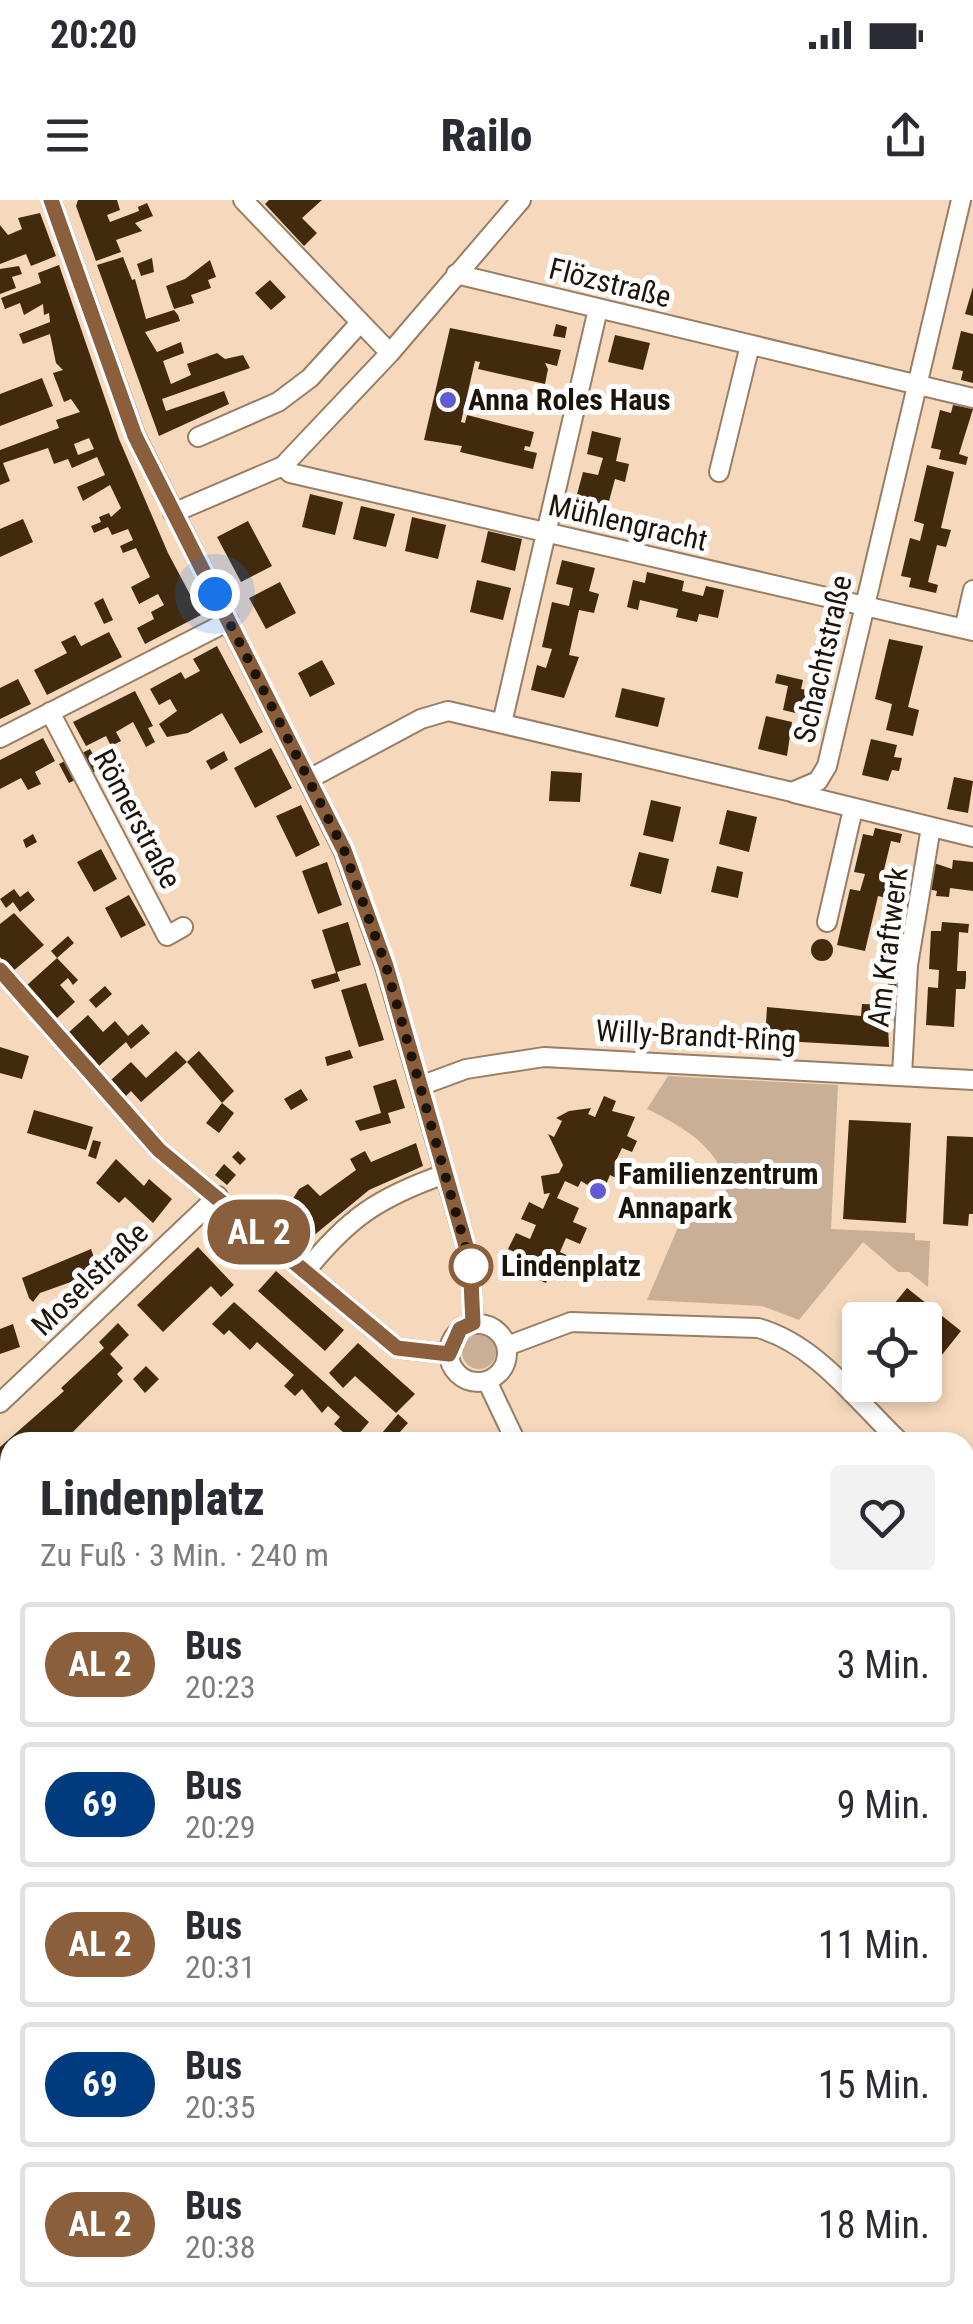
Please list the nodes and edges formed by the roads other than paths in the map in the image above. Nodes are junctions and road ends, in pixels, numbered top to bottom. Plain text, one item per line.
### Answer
1 (52, 200) edge
2 (244, 200) edge
3 (521, 200) edge
4 (961, 200) edge
5 (456, 274) junction
6 (598, 309) junction
7 (359, 324) junction
8 (750, 345) junction
9 (390, 353) junction
10 (916, 384) junction
11 (973, 398) edge
12 (198, 436) dead end
13 (284, 466) junction
14 (719, 472) dead end
15 (173, 514) junction
16 (546, 532) junction
17 (973, 590) edge
18 (863, 605) junction
19 (229, 621) junction
20 (968, 630) edge
21 (50, 712) junction
22 (502, 722) junction
23 (0, 738) edge
24 (309, 779) junction
25 (792, 792) junction
26 (853, 809) junction
27 (931, 827) junction
28 (973, 837) edge
29 (828, 922) dead end
30 (183, 927) dead end
31 (0, 970) edge
32 (902, 1074) junction
33 (973, 1080) edge
34 (420, 1086) junction
35 (445, 1174) junction
36 (218, 1196) junction
37 (305, 1272) junction
38 (473, 1323) junction
39 (507, 1346) junction
40 (449, 1354) junction
41 (487, 1381) junction
42 (0, 1403) edge
43 (511, 1432) edge
44 (890, 1432) edge

1 - 15 street
2 - 7 street
3 - 5 street
4 - 10 street, Schachtstraße
5 - 6 street, Flözstraße
5 - 9 street
6 - 8 street, Flözstraße
6 - 16 street
7 - 9 street
7 - 12 street
8 - 10 street, Flözstraße
8 - 14 street
9 - 13 street
10 - 11 street, Flözstraße
10 - 18 street, Schachtstraße
13 - 15 street
13 - 16 street, Mühlengracht
15 - 19 street
16 - 18 street, Mühlengracht
16 - 22 street
17 - 20 street, Mühlengracht
18 - 20 street, Mühlengracht
18 - 25 street, Schachtstraße
19 - 21 street
19 - 24 street
21 - 23 street
21 - 30 street, Römerstraße
22 - 24 street
22 - 25 street
24 - 34 street
25 - 26 street, Am Kraftwerk
26 - 27 street, Am Kraftwerk
26 - 29 street, Am Kraftwerk
27 - 28 street, Am Kraftwerk
27 - 32 street, Am Kraftwerk
31 - 36 street
32 - 33 street, Willy-Brandt-Ring
32 - 34 street, Willy-Brandt-Ring
34 - 35 street
35 - 37 street
35 - 38 street
36 - 37 street
36 - 42 street, Moselstraße
37 - 40 street
38 - 39 street
38 - 40 street
39 - 41 street
39 - 44 street
40 - 41 street
41 - 43 street

